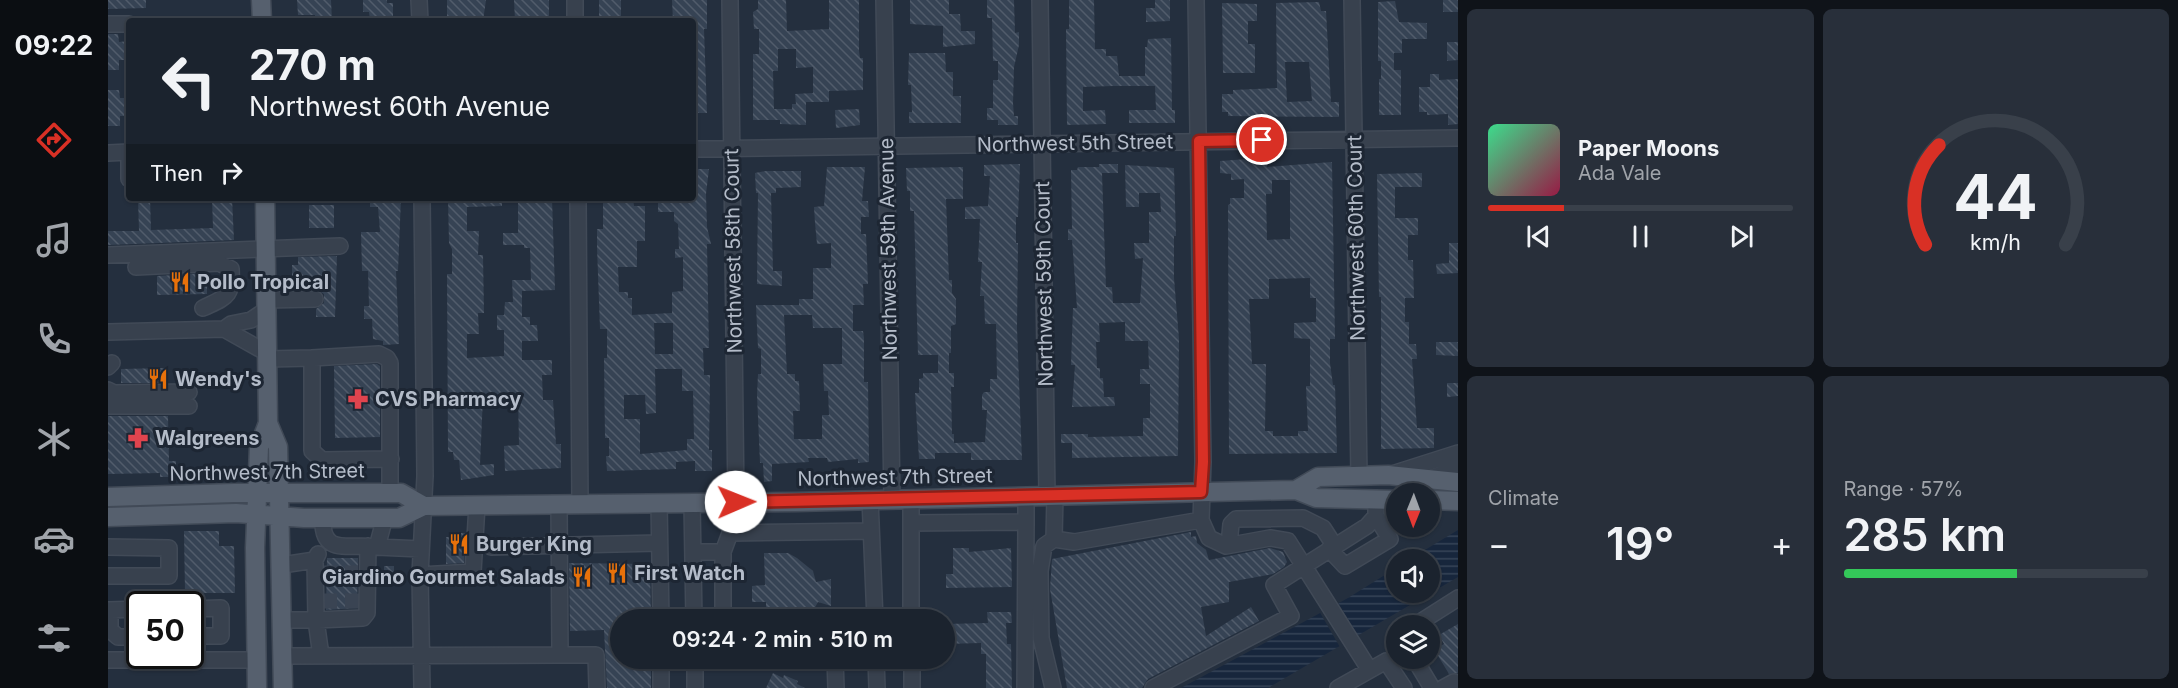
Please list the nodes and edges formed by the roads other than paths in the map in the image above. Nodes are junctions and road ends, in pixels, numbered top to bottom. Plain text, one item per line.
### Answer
1 (261, 0) edge
2 (419, 0) edge
3 (574, 0) edge
4 (730, 0) edge
5 (885, 0) edge
6 (1040, 0) edge
7 (1196, 0) edge
8 (1352, 0) edge
9 (262, 18) edge
10 (420, 18) edge
11 (575, 18) edge
12 (108, 24) edge
13 (126, 24) edge
14 (1458, 138) edge
15 (1354, 139) junction
16 (1199, 141) junction
17 (1042, 144) junction
18 (887, 147) junction
19 (696, 149) edge
20 (732, 149) junction
21 (126, 152) edge
22 (108, 153) edge
23 (265, 201) edge
24 (422, 201) edge
25 (578, 201) edge
26 (340, 246) dead end
27 (265, 248) junction
28 (108, 255) edge
29 (136, 267) dead end
30 (315, 299) dead end
31 (266, 305) junction
32 (203, 308) dead end
33 (224, 329) junction
34 (108, 332) edge
35 (267, 356) junction
36 (312, 358) junction
37 (108, 390) edge
38 (108, 406) edge
39 (267, 423) junction
40 (1458, 453) edge
41 (390, 459) junction
42 (1458, 468) edge
43 (1359, 476) junction
44 (1388, 476) junction
45 (1428, 479) junction
46 (1458, 482) edge
47 (1296, 490) junction
48 (1201, 492) junction
49 (258, 493) junction
50 (390, 493) junction
51 (280, 494) junction
52 (1051, 495) junction
53 (1026, 496) junction
54 (108, 497) edge
55 (911, 498) junction
56 (892, 499) junction
57 (1344, 499) junction
58 (870, 500) junction
59 (1440, 500) edge
60 (1458, 501) edge
61 (736, 502) junction
62 (659, 503) junction
63 (692, 503) junction
64 (580, 504) junction
65 (1386, 504) edge
66 (559, 505) junction
67 (424, 506) junction
68 (477, 506) junction
69 (1376, 508) junction
70 (257, 515) junction
71 (108, 517) edge
72 (281, 517) junction
73 (323, 518) junction
74 (386, 518) junction
75 (1201, 520) junction
76 (1026, 522) junction
77 (910, 523) junction
78 (871, 531) junction
79 (1054, 539) junction
80 (326, 541) junction
81 (659, 543) junction
82 (559, 545) junction
83 (1229, 545) junction
84 (373, 546) junction
85 (108, 547) edge
86 (491, 547) dead end
87 (1331, 547) junction
88 (421, 549) junction
89 (693, 552) junction
90 (723, 552) junction
91 (282, 565) junction
92 (1306, 566) junction
93 (317, 569) junction
94 (420, 575) junction
95 (108, 576) edge
96 (1458, 598) edge
97 (126, 609) edge
98 (204, 609) edge
99 (660, 609) edge
100 (694, 609) edge
101 (723, 609) edge
102 (875, 609) edge
103 (911, 609) edge
104 (109, 610) edge
105 (1431, 615) edge
106 (282, 620) junction
107 (316, 620) junction
108 (204, 636) edge
109 (126, 638) edge
110 (560, 655) junction
111 (283, 656) junction
112 (321, 656) junction
113 (421, 656) junction
114 (204, 659) edge
115 (108, 660) edge
116 (126, 660) edge
117 (256, 660) junction
118 (661, 669) edge
119 (695, 669) edge
120 (835, 669) edge
121 (876, 669) edge
122 (912, 669) edge
123 (1369, 669) junction
124 (1421, 669) edge
125 (912, 686) edge
126 (256, 688) edge
127 (283, 688) edge
128 (422, 688) edge
129 (597, 688) edge
130 (662, 688) edge
131 (695, 688) edge
132 (836, 688) edge
133 (877, 688) edge
134 (1025, 688) edge
135 (1053, 688) edge
136 (1153, 688) edge
137 (1338, 688) edge
138 (1404, 688) edge
139 (1432, 688) edge

1 - 9 main road
2 - 10 street
3 - 11 street
4 - 20 street, Northwest 58th Court
5 - 18 street, Northwest 59th Avenue
6 - 17 street, Northwest 59th Court
7 - 16 street
8 - 15 street, Northwest 60th Court
12 - 13 street
14 - 15 street, Northwest 5th Street
15 - 16 street, Northwest 5th Street
15 - 43 street, Northwest 60th Court
16 - 17 street, Northwest 5th Street
16 - 48 street
17 - 18 street, Northwest 5th Street
17 - 52 street, Northwest 59th Court
18 - 20 street, Northwest 5th Street
18 - 56 street, Northwest 59th Avenue
19 - 20 street, Northwest 5th Street
20 - 61 street, Northwest 58th Court
21 - 22 street
23 - 27 main road
24 - 67 street
25 - 64 street
26 - 27 street
27 - 28 street
27 - 31 main road
29 - 32 street
30 - 31 street
31 - 33 street
31 - 35 main road
33 - 34 street
33 - 35 street
35 - 36 street
35 - 39 main road
36 - 41 street
36 - 41 street
37 - 38 street
39 - 49 main road
39 - 51 main road
40 - 44 street
41 - 50 street
42 - 45 street
43 - 44 main road, Northwest 7th Street
43 - 47 main road, Northwest 7th Street
44 - 45 main road, Northwest 7th Street
45 - 46 main road, Northwest 7th Street
45 - 57 main road
47 - 48 main road, Northwest 7th Street
47 - 57 main road, Northwest 7th Street
48 - 52 main road, Northwest 7th Street
48 - 75 street
49 - 51 main road, Northwest 7th Street
49 - 54 main road, Northwest 7th Street
49 - 70 main road
50 - 51 main road, Northwest 7th Street
50 - 67 main road, Northwest 7th Street
51 - 72 main road
52 - 53 main road, Northwest 7th Street
52 - 79 street, Northwest 59th Court
53 - 55 main road, Northwest 7th Street
53 - 76 street
55 - 56 main road, Northwest 7th Street
55 - 77 street
56 - 58 main road, Northwest 7th Street
57 - 69 main road, Northwest 7th Street
58 - 61 main road, Northwest 7th Street
58 - 78 street
59 - 60 main road
61 - 63 main road, Northwest 7th Street
62 - 63 main road, Northwest 7th Street
62 - 64 main road, Northwest 7th Street
62 - 81 street
63 - 89 street
64 - 66 main road, Northwest 7th Street
65 - 69 main road, Northwest 7th Street
66 - 68 main road, Northwest 7th Street
66 - 82 street
67 - 68 main road, Northwest 7th Street
67 - 74 main road, Northwest 7th Street
67 - 88 street
68 - 94 street
69 - 87 street
69 - 87 street
70 - 71 main road, Northwest 7th Street
70 - 72 main road, Northwest 7th Street
70 - 117 main road
72 - 73 main road, Northwest 7th Street
72 - 91 main road
73 - 74 main road, Northwest 7th Street
73 - 80 street
74 - 84 street
75 - 79 street
75 - 83 street
76 - 77 street
76 - 134 street
77 - 103 street
78 - 90 street
78 - 102 street
79 - 135 street
80 - 84 street
80 - 93 street
81 - 82 street
81 - 99 street
82 - 86 street
82 - 110 street
83 - 87 street
83 - 92 street
84 - 88 street
84 - 107 street
85 - 95 street
87 - 92 street
88 - 94 street
89 - 90 street
89 - 100 street
90 - 101 street
91 - 93 street
91 - 106 main road
92 - 123 street
92 - 136 street
93 - 107 street
94 - 113 street
96 - 105 street
97 - 104 street
98 - 108 street
104 - 109 street
106 - 107 street
106 - 111 main road
107 - 112 street
110 - 113 street
110 - 129 street
111 - 112 street
111 - 127 main road
112 - 113 street
113 - 128 street
114 - 117 street
115 - 116 street
117 - 126 main road
118 - 130 street
119 - 131 street
120 - 132 street
121 - 133 street
122 - 125 street
123 - 137 street
123 - 138 street
124 - 139 street

